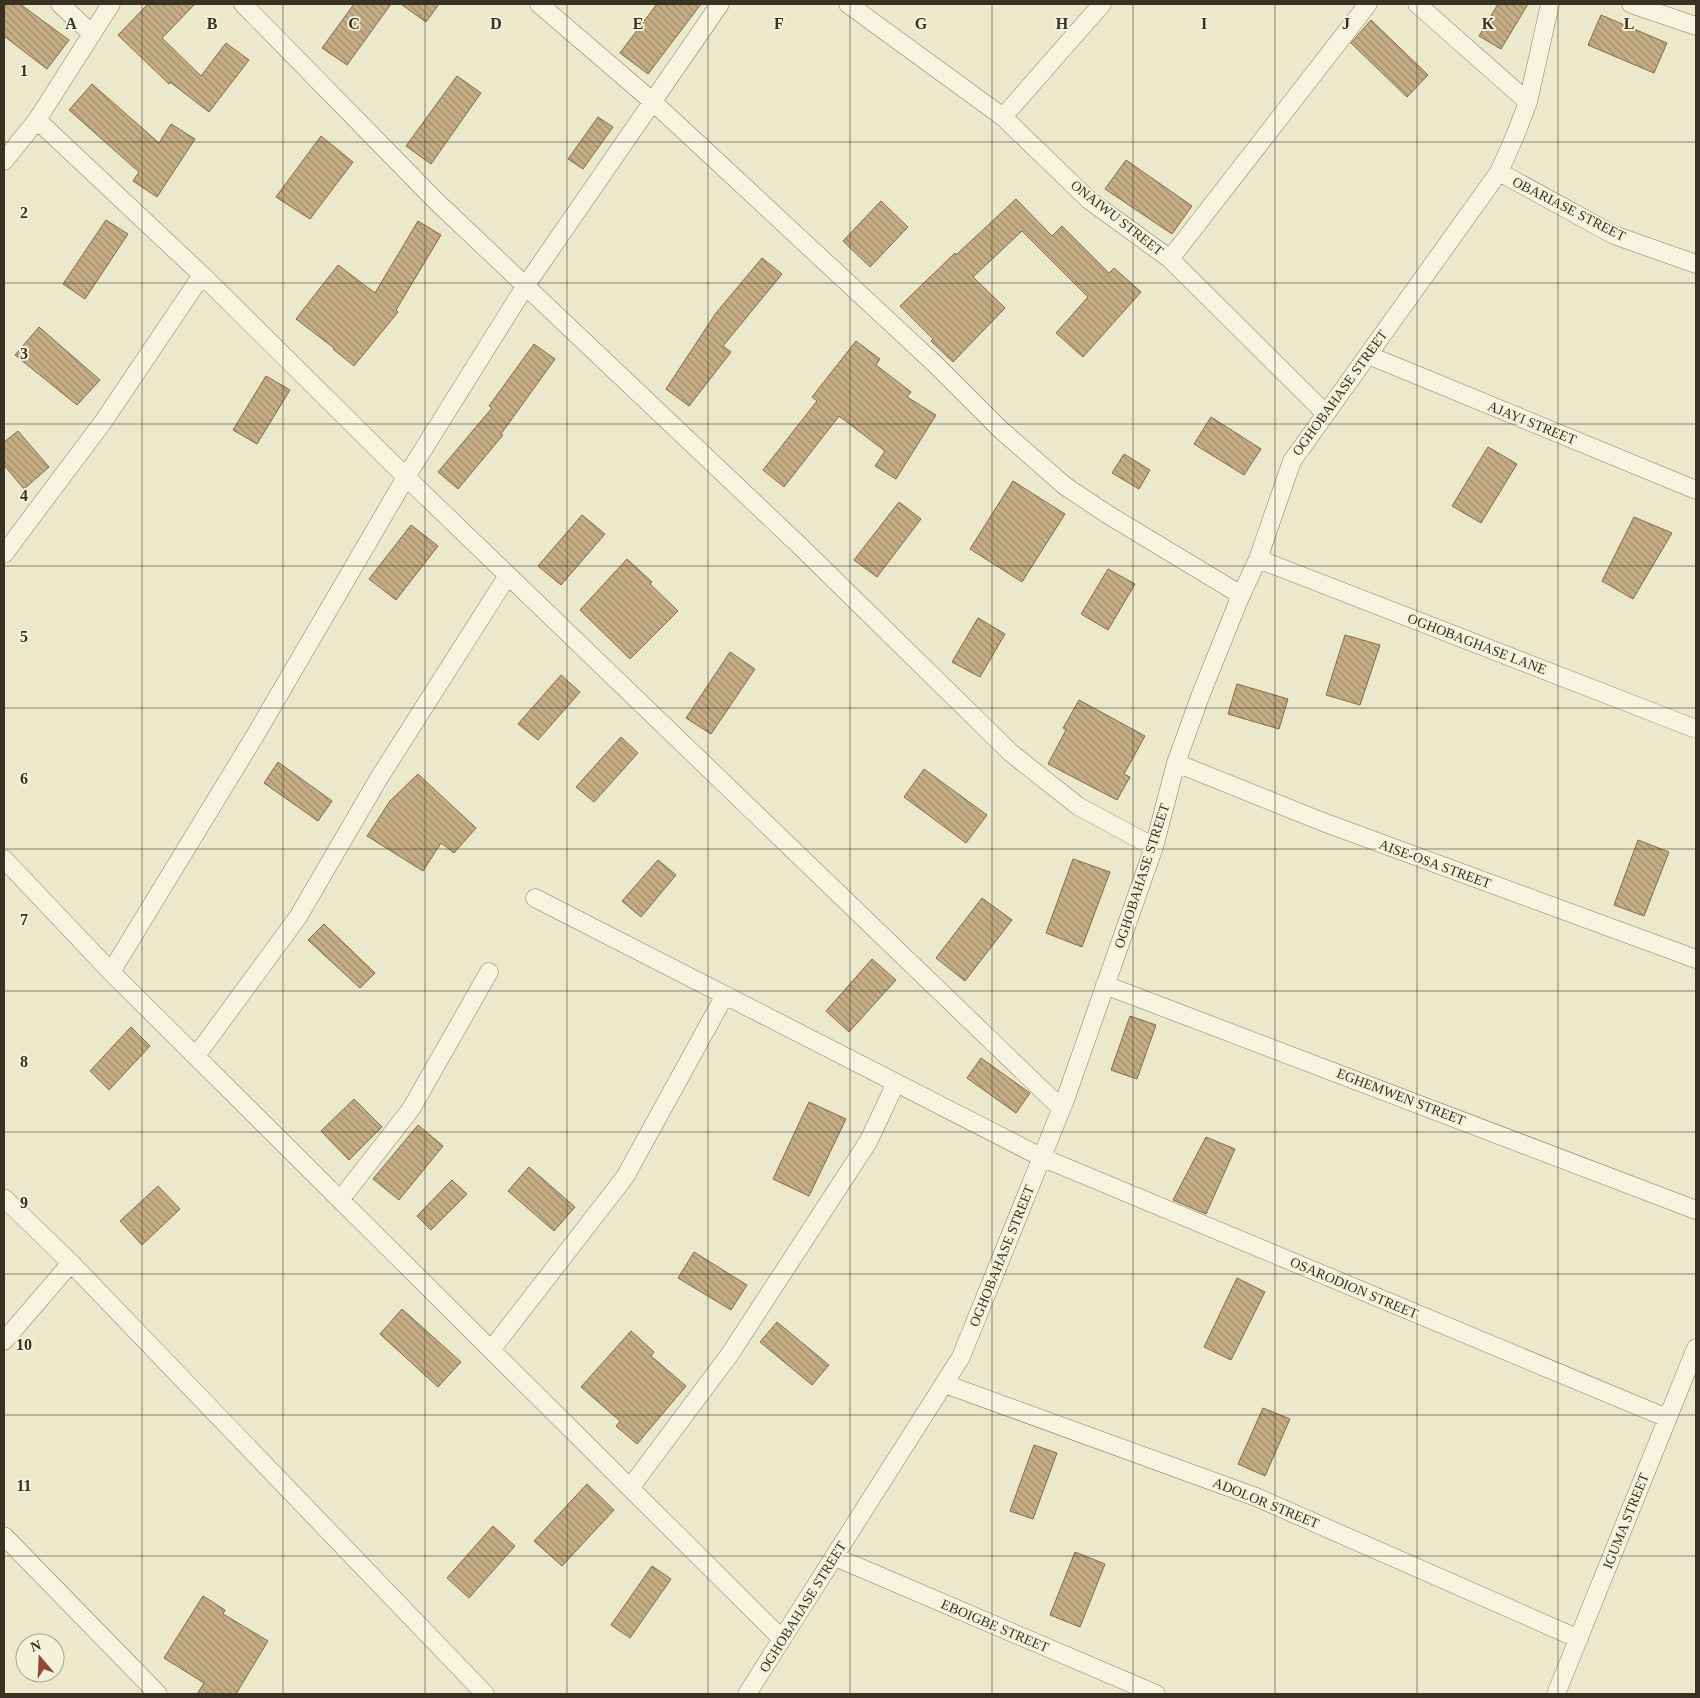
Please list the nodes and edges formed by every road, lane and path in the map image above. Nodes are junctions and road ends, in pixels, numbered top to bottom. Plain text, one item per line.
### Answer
1 (60, 4) edge
2 (111, 4) edge
3 (243, 4) edge
4 (539, 4) edge
5 (720, 4) edge
6 (848, 4) edge
7 (1102, 4) edge
8 (1368, 4) edge
9 (1417, 4) edge
10 (1550, 4) edge
11 (1630, 4) edge
12 (1696, 26) edge
13 (92, 34) junction
14 (652, 101) junction
15 (1528, 102) junction
16 (1003, 117) junction
17 (37, 120) junction
18 (4, 161) edge
19 (1498, 172) junction
20 (1170, 259) junction
21 (1696, 264) edge
22 (202, 275) junction
23 (526, 285) junction
24 (1368, 355) junction
25 (1324, 413) junction
26 (406, 477) junction
27 (1696, 490) edge
28 (4, 554) edge
29 (1258, 559) junction
30 (508, 575) junction
31 (1241, 595) junction
32 (1696, 729) edge
33 (1176, 763) junction
34 (1154, 847) junction
35 (4, 859) edge
36 (535, 898) dead end
37 (1696, 960) edge
38 (111, 972) junction
39 (488, 972) dead end
40 (1106, 985) junction
41 (725, 995) junction
42 (196, 1056) junction
43 (896, 1083) junction
44 (1061, 1108) junction
45 (1042, 1157) junction
46 (4, 1198) edge
47 (340, 1200) junction
48 (1696, 1210) edge
49 (71, 1263) junction
50 (4, 1341) edge
51 (1696, 1348) edge
52 (491, 1350) junction
53 (945, 1384) junction
54 (1668, 1418) junction
55 (630, 1488) junction
56 (4, 1536) edge
57 (835, 1557) junction
58 (1579, 1638) junction
59 (782, 1639) junction
60 (158, 1694) edge
61 (485, 1694) edge
62 (747, 1694) edge
63 (1156, 1694) edge
64 (1556, 1694) edge

1 - 13 street
2 - 13 street
3 - 23 street
4 - 14 street
5 - 14 street
6 - 16 street, ONAIWU STREET
7 - 16 street
8 - 20 street
9 - 15 street
10 - 15 street, OGHOBAHASE STREET
11 - 12 street
13 - 17 street
14 - 23 street
14 - 31 street
15 - 19 street, OGHOBAHASE STREET
16 - 20 street, ONAIWU STREET
17 - 18 street
17 - 22 street
19 - 21 street, OBARIASE STREET
19 - 24 street, OGHOBAHASE STREET
20 - 25 street, ONAIWU STREET
22 - 26 street
22 - 28 street
23 - 26 street
23 - 34 street
24 - 25 street, OGHOBAHASE STREET
24 - 27 street, AJAYI STREET
25 - 29 street, OGHOBAHASE STREET
26 - 30 street
26 - 38 street
29 - 31 street, OGHOBAHASE STREET
29 - 32 street, OGHOBAGHASE LANE
30 - 42 street
30 - 44 street
31 - 33 street, OGHOBAHASE STREET
33 - 34 street, OGHOBAHASE STREET
33 - 37 street, AISE-OSA STREET
34 - 40 street, OGHOBAHASE STREET
35 - 38 street
36 - 41 street, OSARODION STREET
38 - 42 street
39 - 47 street
40 - 44 street, OGHOBAHASE STREET
40 - 48 street, EGHEMWEN STREET
41 - 43 street, OSARODION STREET
41 - 52 street
42 - 47 street
43 - 45 street, OSARODION STREET
43 - 55 street
44 - 45 street, OGHOBAHASE STREET
45 - 53 street, OGHOBAHASE STREET
45 - 54 street, OSARODION STREET
46 - 49 street
47 - 52 street
49 - 50 street
49 - 61 street
51 - 54 street, IGUMA STREET
52 - 55 street
53 - 57 street, OGHOBAHASE STREET
53 - 58 street, ADOLOR STREET
54 - 58 street, IGUMA STREET
55 - 59 street
56 - 60 street
57 - 59 street, OGHOBAHASE STREET
57 - 63 street, EBOIGBE STREET
58 - 64 street, IGUMA STREET
59 - 62 street, OGHOBAHASE STREET

